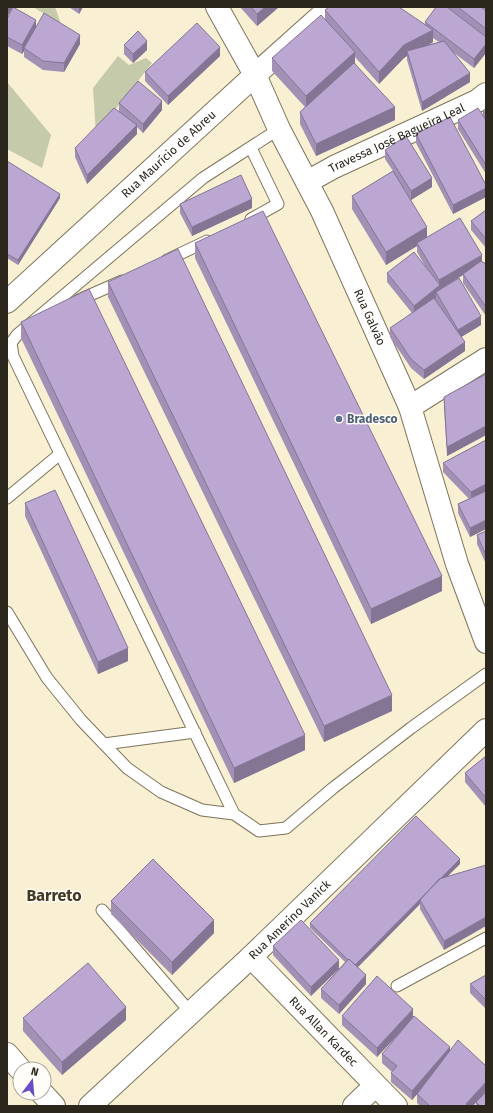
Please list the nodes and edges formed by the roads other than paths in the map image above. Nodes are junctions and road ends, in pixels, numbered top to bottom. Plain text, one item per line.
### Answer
1 (217, 7) edge
2 (331, 7) edge
3 (255, 75) junction
4 (486, 94) edge
5 (279, 129) junction
6 (252, 148) junction
7 (307, 182) junction
8 (241, 224) edge
9 (214, 237) edge
10 (155, 266) edge
11 (134, 275) edge
12 (7, 302) edge
13 (31, 322) junction
14 (486, 359) edge
15 (410, 407) junction
16 (60, 454) junction
17 (7, 498) edge
18 (7, 612) edge
19 (486, 642) edge
20 (486, 674) edge
21 (486, 730) edge
22 (195, 732) junction
23 (104, 744) junction
24 (234, 814) junction
25 (102, 910) dead end
26 (486, 938) edge
27 (251, 957) junction
28 (397, 986) dead end
29 (191, 1013) junction
30 (375, 1086) junction
31 (90, 1106) edge
32 (354, 1106) edge
33 (396, 1106) edge

1 - 3 street, Rua Galvão
2 - 3 street, Rua Maurício de Abreu
3 - 5 street, Rua Galvão
3 - 12 street, Rua Maurício de Abreu
4 - 7 street, Travessa José Bagueira Leal
5 - 6 lane
5 - 7 street, Rua Galvão
6 - 8 lane
6 - 13 lane
7 - 15 street, Rua Galvão
9 - 10 lane
11 - 13 lane
13 - 16 lane
14 - 15 street
15 - 19 street, Rua Galvão
16 - 17 lane
16 - 22 lane
18 - 23 lane
20 - 24 lane
21 - 27 street, Rua Amerino Vanick
22 - 23 lane
22 - 24 lane
23 - 24 lane
25 - 29 lane
26 - 28 lane
27 - 29 street, Rua Amerino Vanick
27 - 30 street, Rua Allan Kardec
29 - 31 street, Rua Amerino Vanick
30 - 32 street
30 - 33 street, Rua Allan Kardec

